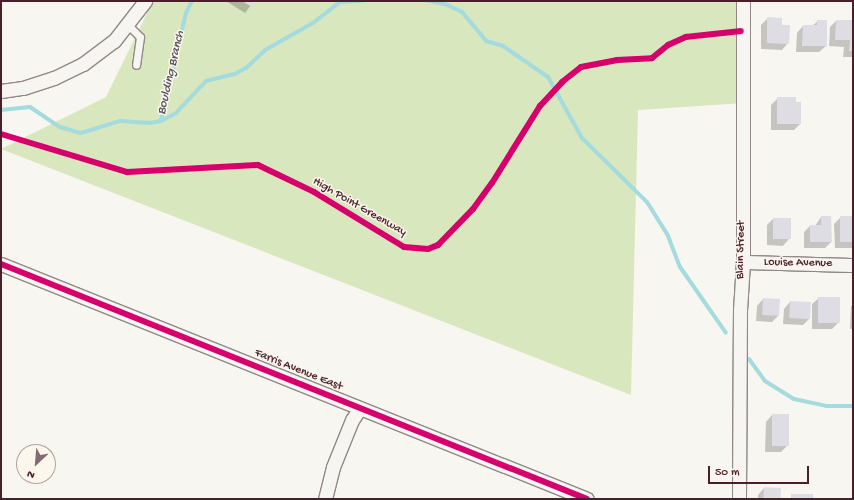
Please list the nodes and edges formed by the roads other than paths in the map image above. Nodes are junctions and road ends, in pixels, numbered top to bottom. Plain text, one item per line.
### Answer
1 (145, 1) edge
2 (742, 1) edge
3 (128, 25) junction
4 (136, 65) dead end
5 (1, 91) edge
6 (743, 262) junction
7 (1, 264) edge
8 (853, 265) edge
9 (360, 408) junction
10 (325, 499) edge
11 (587, 499) edge
12 (739, 499) edge

1 - 3 street
2 - 6 street, Blain Street
3 - 4 lane
3 - 5 street
6 - 8 street, Louise Avenue
6 - 12 street, Blain Street
7 - 9 street, Farris Avenue East
9 - 10 street
9 - 11 street, Farris Avenue East

